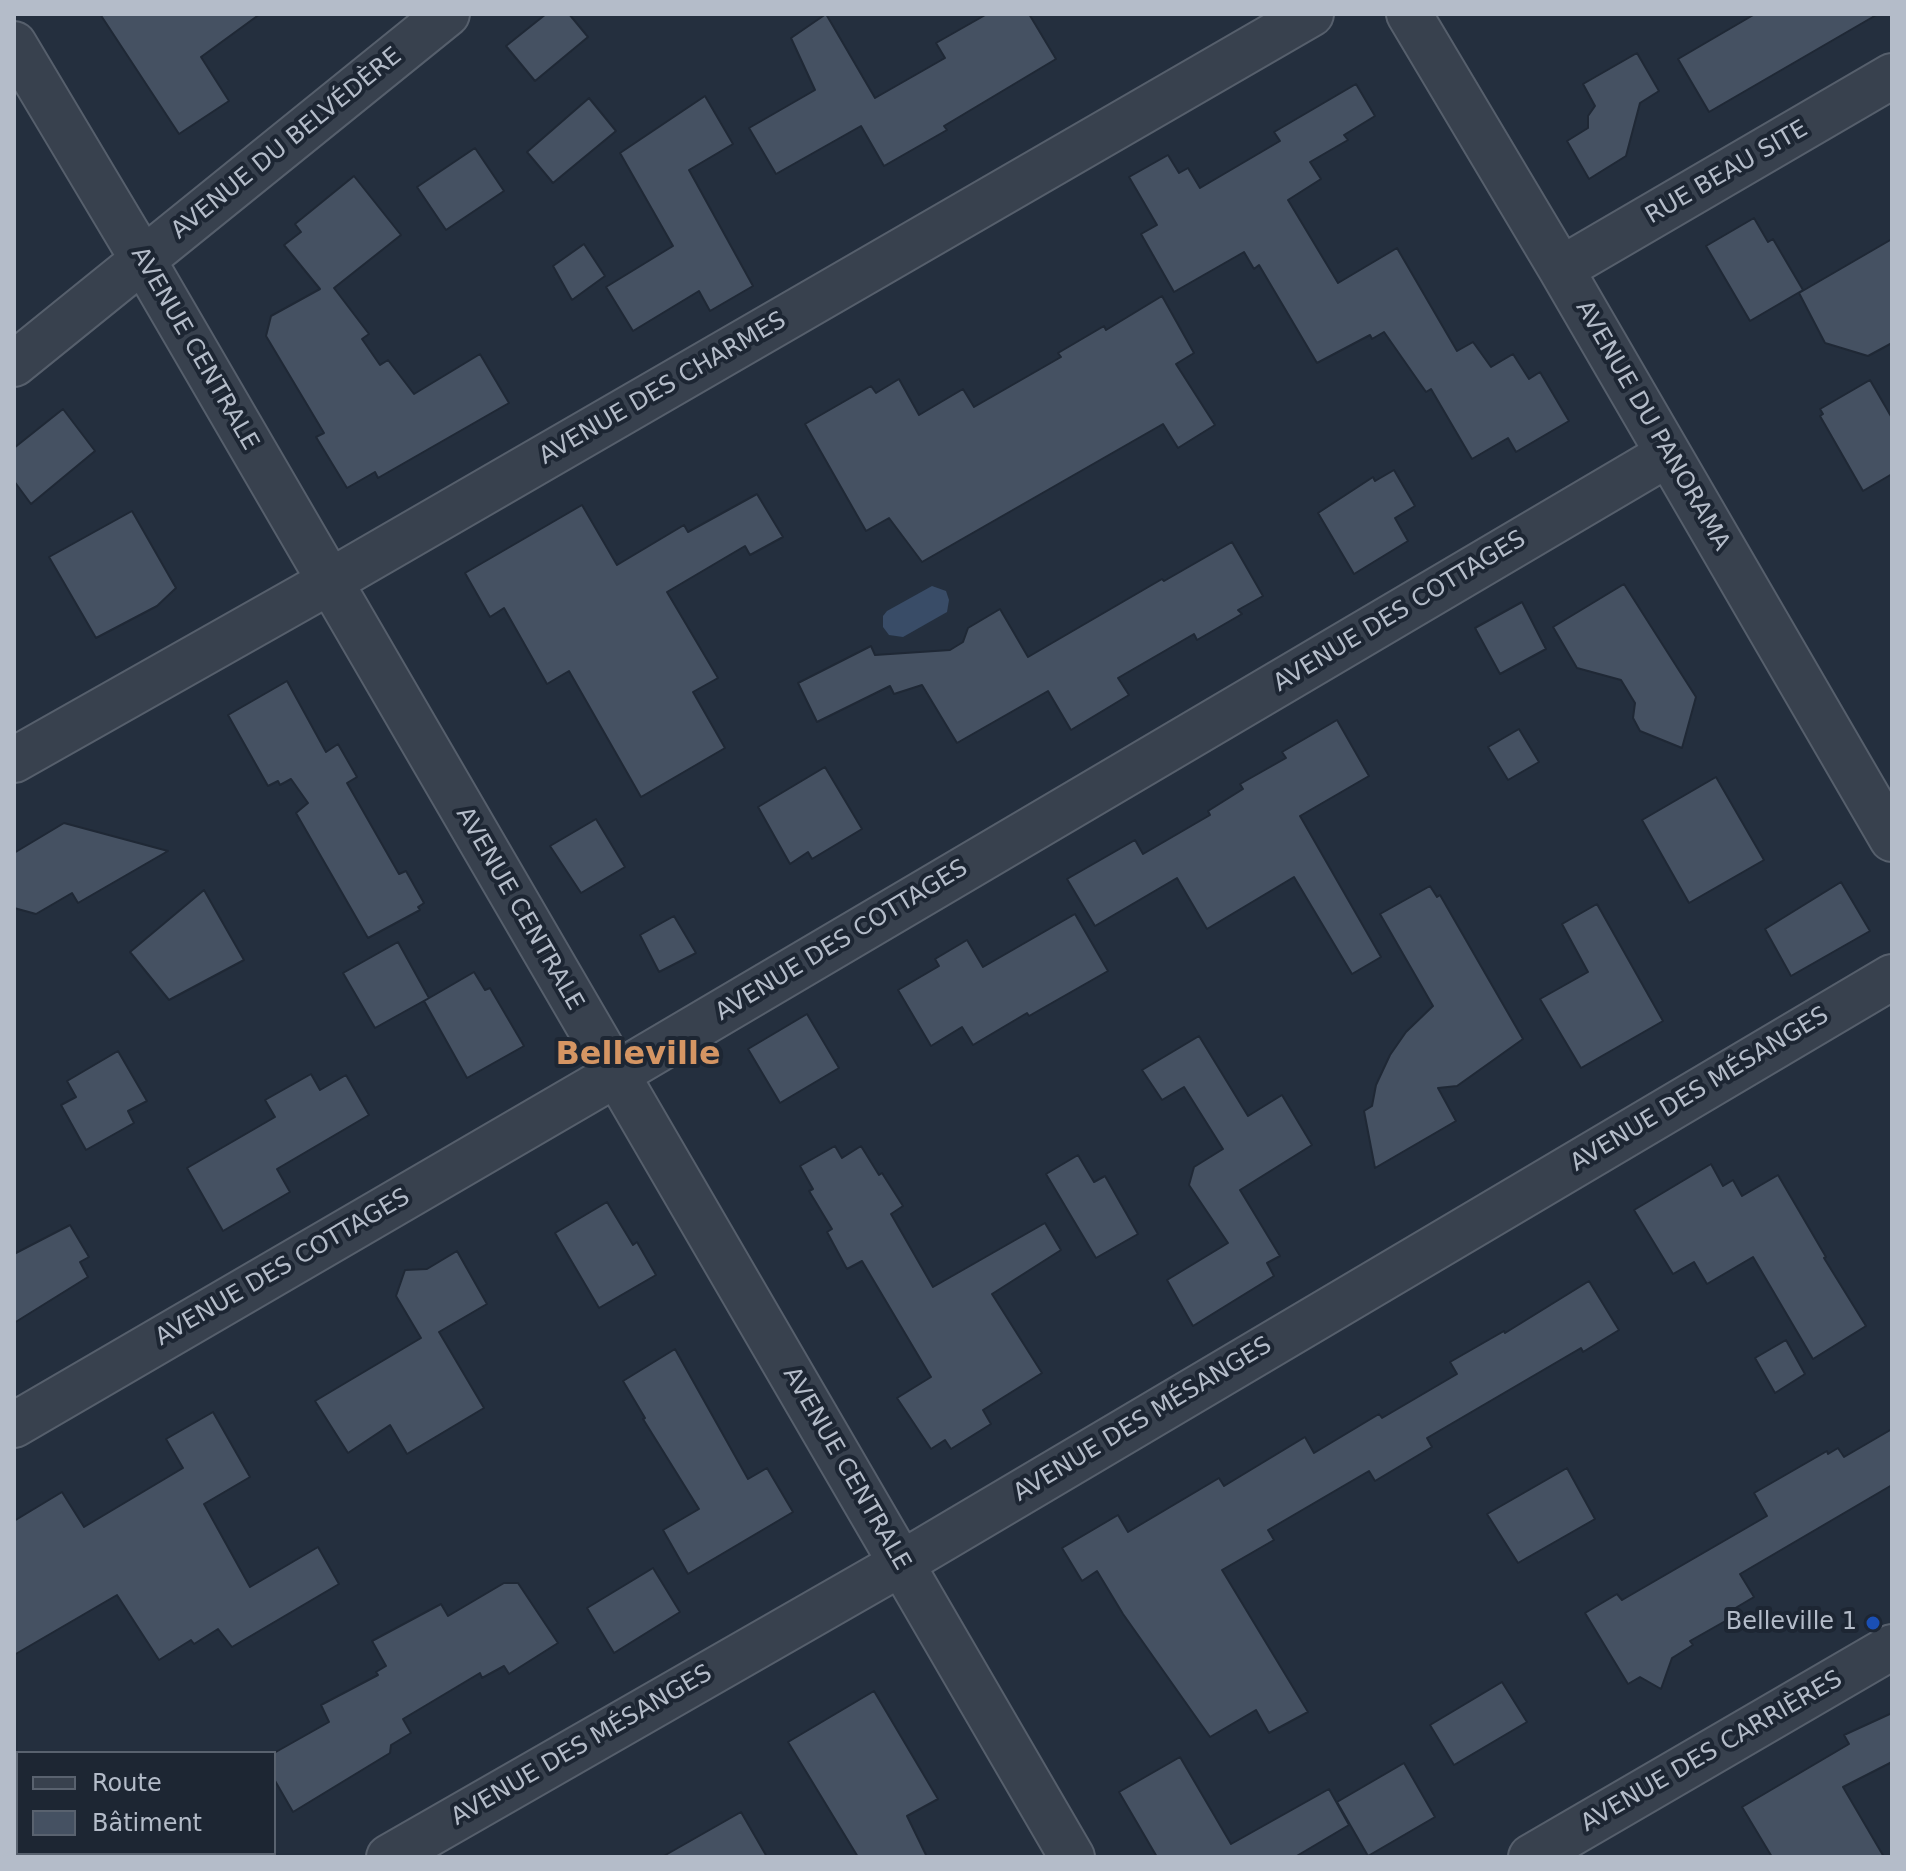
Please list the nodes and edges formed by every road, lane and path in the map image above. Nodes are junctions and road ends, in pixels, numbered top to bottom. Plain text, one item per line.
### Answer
1 (447, 14) edge
2 (1311, 14) edge
3 (1409, 14) edge
4 (14, 44) edge
5 (1892, 76) edge
6 (143, 260) junction
7 (1561, 269) junction
8 (14, 364) edge
9 (1668, 454) junction
10 (329, 582) junction
11 (14, 760) edge
12 (1892, 839) edge
13 (1892, 977) edge
14 (615, 1075) junction
15 (14, 1425) edge
16 (902, 1563) junction
17 (1892, 1647) edge
18 (389, 1857) edge
19 (1072, 1857) edge
20 (1531, 1857) edge

1 - 6 street, AVENUE DU BELVÉDÈRE
2 - 10 street, AVENUE DES CHARMES
3 - 7 street, AVENUE DU PANORAMA
4 - 6 street, AVENUE CENTRALE
5 - 7 street, RUE BEAU SITE
6 - 8 street, AVENUE DU BELVÉDÈRE
6 - 10 street, AVENUE CENTRALE
7 - 9 street, AVENUE DU PANORAMA
9 - 12 street, AVENUE DU PANORAMA
9 - 14 street, AVENUE DES COTTAGES
10 - 11 street, AVENUE DES CHARMES
10 - 14 street, AVENUE CENTRALE
13 - 16 street, AVENUE DES MÉSANGES
14 - 15 street, AVENUE DES COTTAGES
14 - 16 street, AVENUE CENTRALE
16 - 18 street, AVENUE DES MÉSANGES
16 - 19 street, AVENUE CENTRALE
17 - 20 street, AVENUE DES CARRIÈRES

